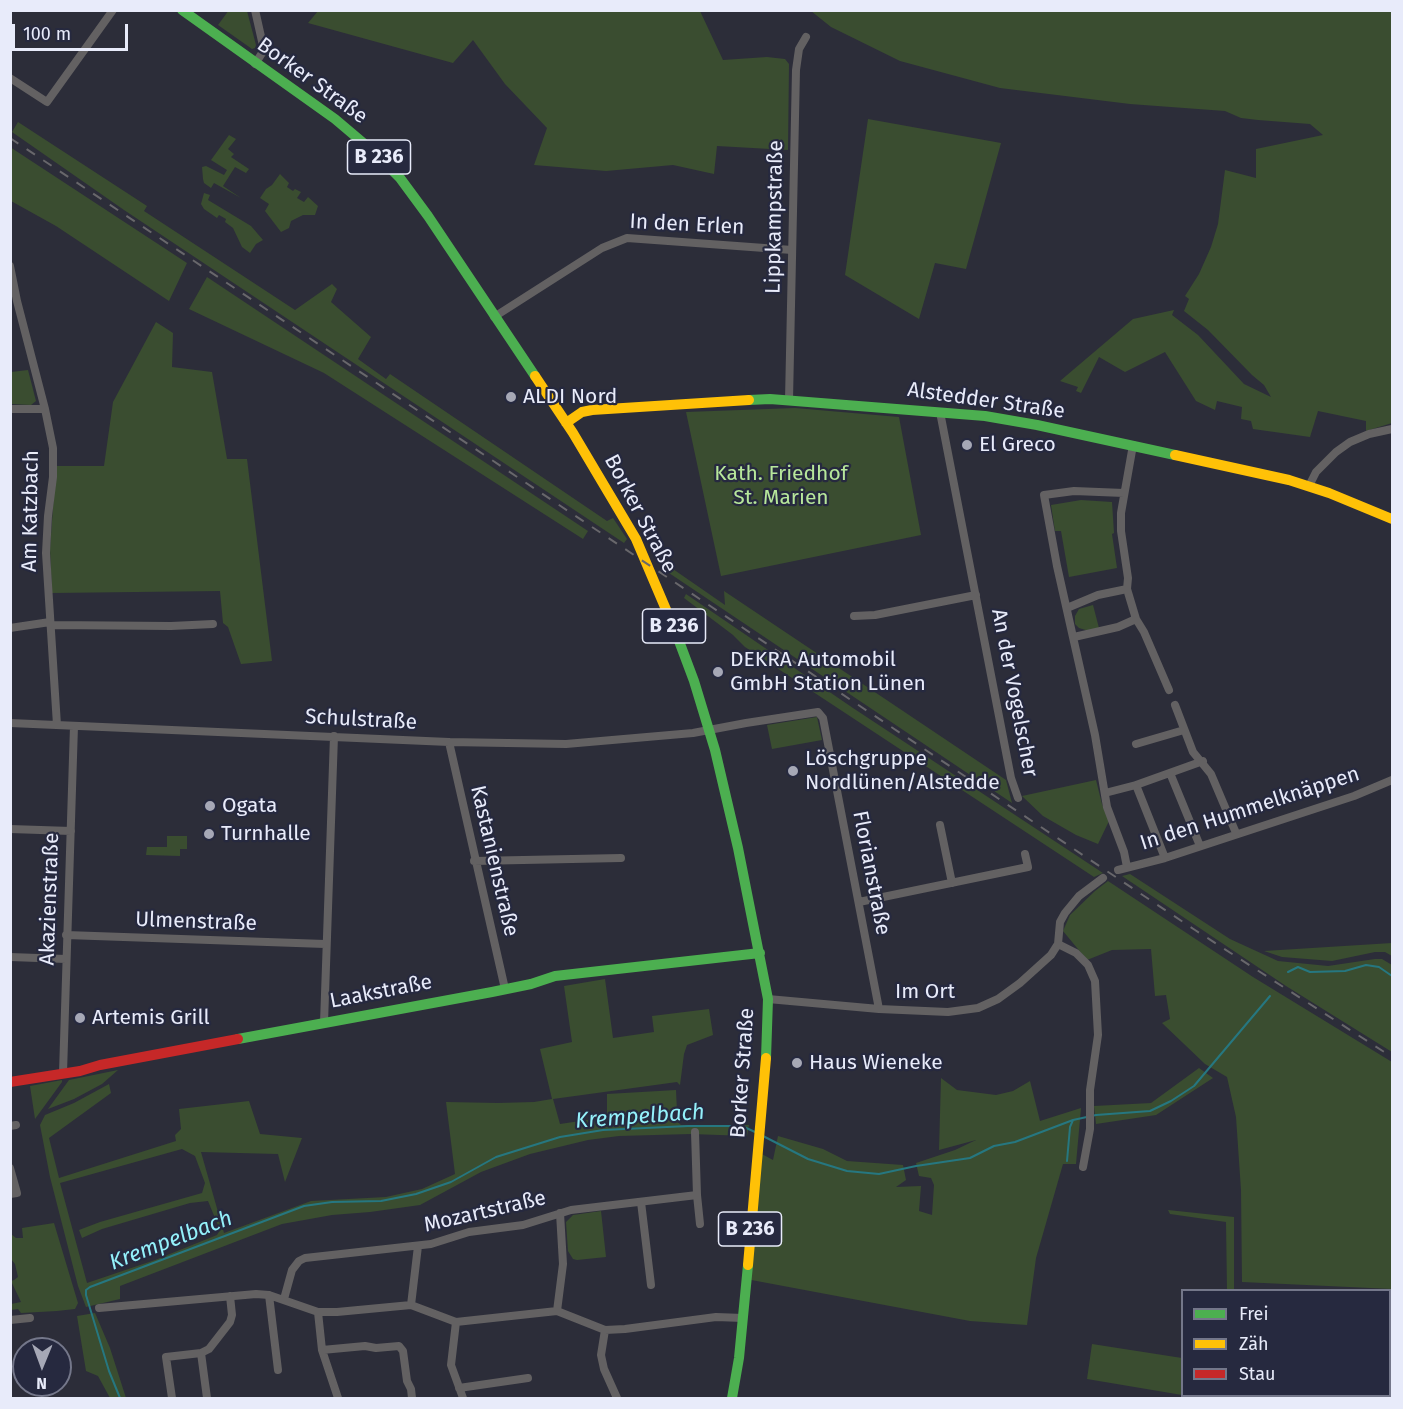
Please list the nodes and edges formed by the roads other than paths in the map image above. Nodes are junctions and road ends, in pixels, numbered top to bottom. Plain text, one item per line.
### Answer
1 (113, 10) edge
2 (182, 10) edge
3 (255, 10) edge
4 (806, 37) dead end
5 (255, 63) junction
6 (10, 78) edge
7 (792, 250) junction
8 (10, 266) edge
9 (14, 301) edge
10 (494, 317) junction
11 (789, 399) junction
12 (10, 409) edge
13 (45, 409) junction
14 (940, 412) junction
15 (566, 423) junction
16 (1392, 429) edge
17 (1133, 446) junction
18 (1309, 486) junction
19 (1124, 493) junction
20 (1392, 519) edge
21 (1127, 590) junction
22 (976, 595) junction
23 (1067, 608) junction
24 (854, 616) dead end
25 (1136, 620) junction
26 (51, 624) junction
27 (213, 624) dead end
28 (10, 628) edge
29 (1074, 637) junction
30 (1169, 690) dead end
31 (1175, 705) dead end
32 (10, 723) edge
33 (57, 725) junction
34 (74, 726) junction
35 (709, 730) junction
36 (1184, 730) junction
37 (334, 736) junction
38 (449, 742) junction
39 (1136, 744) dead end
40 (1203, 761) junction
41 (1170, 773) junction
42 (1392, 780) edge
43 (1136, 784) junction
44 (1105, 792) junction
45 (1018, 798) dead end
46 (940, 825) dead end
47 (10, 829) edge
48 (70, 831) junction
49 (1236, 833) junction
50 (1200, 846) junction
51 (1025, 854) dead end
52 (621, 858) dead end
53 (1165, 858) junction
54 (474, 861) junction
55 (1103, 878) dead end
56 (952, 883) junction
57 (859, 902) junction
58 (66, 935) junction
59 (325, 944) junction
60 (1058, 944) junction
61 (760, 953) junction
62 (10, 957) edge
63 (66, 959) junction
64 (505, 989) junction
65 (768, 999) junction
66 (879, 1010) junction
67 (324, 1023) junction
68 (63, 1073) junction
69 (10, 1082) edge
70 (695, 1132) dead end
71 (1083, 1167) dead end
72 (10, 1168) edge
73 (10, 1194) edge
74 (697, 1195) junction
75 (641, 1202) junction
76 (560, 1213) junction
77 (700, 1224) dead end
78 (418, 1246) junction
79 (651, 1285) dead end
80 (268, 1295) junction
81 (230, 1296) junction
82 (284, 1299) junction
83 (411, 1305) junction
84 (99, 1308) dead end
85 (557, 1311) junction
86 (318, 1312) junction
87 (30, 1318) dead end
88 (743, 1318) junction
89 (10, 1320) edge
90 (456, 1322) junction
91 (605, 1330) junction
92 (322, 1350) junction
93 (201, 1353) junction
94 (278, 1370) dead end
95 (528, 1378) dead end
96 (459, 1388) junction
97 (172, 1398) edge
98 (207, 1398) edge
99 (338, 1398) edge
100 (412, 1398) edge
101 (463, 1398) edge
102 (617, 1398) edge
103 (732, 1398) edge

1 - 6 street
2 - 5 street, Borker Straße / B 236
3 - 5 street
4 - 7 street, Lippkampstraße
5 - 10 street, Borker Straße / B 236
7 - 10 street, In den Erlen
7 - 11 street, Lippkampstraße
8 - 9 street, Am Katzbach
9 - 13 street, Am Katzbach
10 - 15 street, Borker Straße / B 236
11 - 14 street, Alstedder Straße
11 - 15 street, Alstedder Straße
12 - 13 street
13 - 26 street, Am Katzbach
14 - 17 street, Alstedder Straße
14 - 22 street, An der Vogelscher
15 - 35 street, Borker Straße / B 236
16 - 18 street
17 - 18 street, Alstedder Straße
17 - 19 street
18 - 20 street, Alstedder Straße
19 - 21 street
19 - 23 street
21 - 23 street
21 - 25 street
22 - 24 street, An der Vogelscher
22 - 45 street, An der Vogelscher
23 - 29 street
25 - 29 street
25 - 30 street
26 - 27 street
26 - 28 street
26 - 33 street, Am Katzbach
29 - 44 street
31 - 36 street
32 - 33 street, Schulstraße
33 - 34 street, Schulstraße
34 - 37 street, Schulstraße
34 - 48 street, Akazienstraße
35 - 38 street, Schulstraße
35 - 57 street, Florianstraße
35 - 61 street, Borker Straße / B 236
36 - 39 street
36 - 40 street
37 - 38 street, Schulstraße
37 - 59 street
38 - 54 street, Kastanienstraße
40 - 41 street
40 - 49 street
41 - 43 street
41 - 50 street
42 - 49 street, In den Hummelknäppen
43 - 44 street
43 - 53 street
44 - 53 street, In den Hummelknäppen
46 - 56 street
47 - 48 street
48 - 58 street, Akazienstraße
49 - 50 street, In den Hummelknäppen
50 - 53 street, In den Hummelknäppen
51 - 56 street
52 - 54 street
54 - 64 street, Kastanienstraße
55 - 60 street, Im Ort
56 - 57 street
57 - 66 street, Florianstraße
58 - 59 street, Ulmenstraße
58 - 63 street, Akazienstraße
59 - 67 street
60 - 66 street, Im Ort
60 - 71 street
61 - 64 street, Laakstraße
61 - 65 street, Borker Straße / B 236
62 - 63 street
63 - 68 street, Akazienstraße
64 - 67 street, Laakstraße
65 - 66 street, Im Ort
65 - 88 street, Borker Straße / B 236
67 - 68 street, Laakstraße
68 - 69 street, Laakstraße
70 - 74 street
72 - 73 street
74 - 75 street, Mozartstraße
74 - 77 street
75 - 76 street, Mozartstraße
75 - 79 street
76 - 78 street, Mozartstraße
76 - 85 street, Mozartstraße
78 - 82 street, Mozartstraße
78 - 83 street, Mozartstraße
80 - 81 street
80 - 82 street
80 - 94 street
81 - 84 street
81 - 93 street
82 - 86 street
83 - 86 street
83 - 90 street
85 - 90 street
85 - 91 street
86 - 92 street
87 - 89 street
88 - 91 street
88 - 103 street, Borker Straße / B 236
90 - 96 street
91 - 102 street
92 - 99 street
92 - 100 street
93 - 97 street
93 - 98 street
95 - 96 street
96 - 101 street

